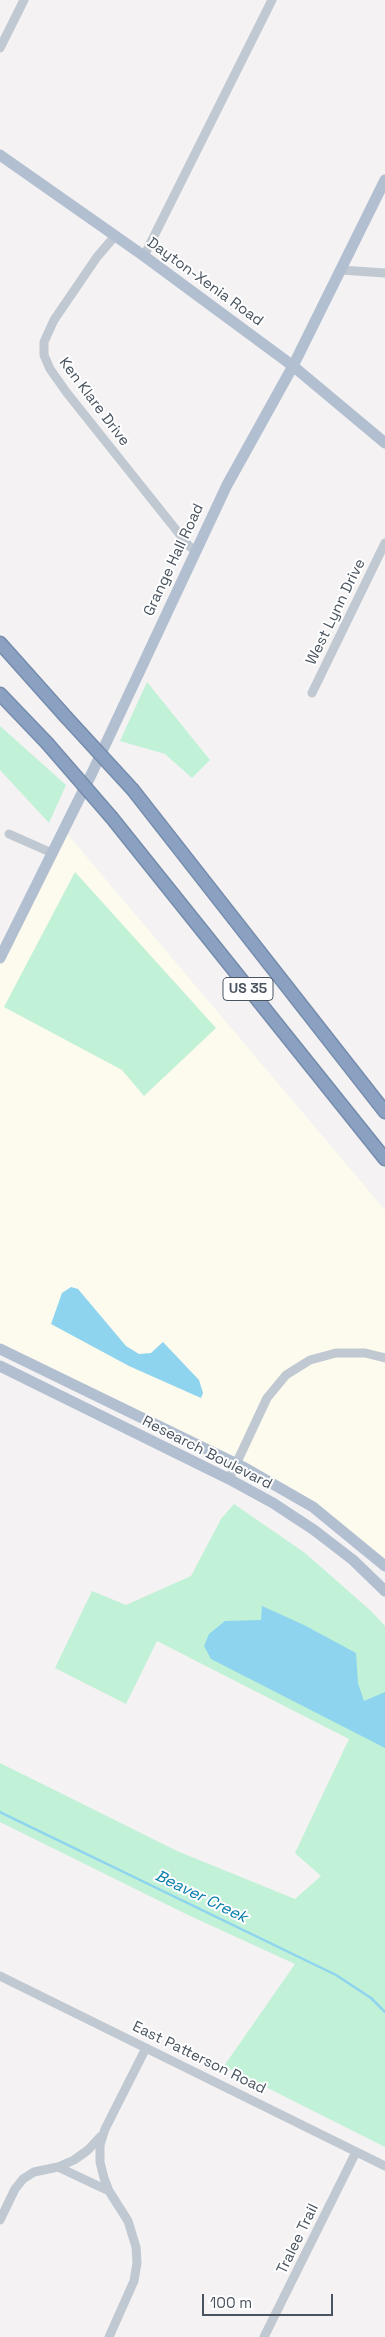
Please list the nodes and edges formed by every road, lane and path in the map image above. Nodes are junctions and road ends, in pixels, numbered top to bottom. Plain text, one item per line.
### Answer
1 (24, 0) edge
2 (272, 0) edge
3 (0, 48) edge
4 (0, 155) edge
5 (385, 180) edge
6 (115, 236) junction
7 (144, 256) junction
8 (342, 270) junction
9 (385, 273) edge
10 (294, 366) junction
11 (385, 443) edge
12 (385, 543) edge
13 (195, 550) junction
14 (0, 644) edge
15 (312, 692) dead end
16 (3, 698) edge
17 (9, 834) dead end
18 (52, 853) junction
19 (0, 958) edge
20 (385, 1112) edge
21 (385, 1159) edge
22 (0, 1349) edge
23 (385, 1358) edge
24 (0, 1366) edge
25 (235, 1463) junction
26 (229, 1479) junction
27 (385, 1566) edge
28 (385, 1590) edge
29 (0, 1976) edge
30 (146, 2048) junction
31 (105, 2129) junction
32 (356, 2152) junction
33 (385, 2166) edge
34 (58, 2167) junction
35 (109, 2191) junction
36 (0, 2220) edge
37 (109, 2337) edge
38 (264, 2337) edge

1 - 3 street
2 - 7 street
4 - 6 main road, Dayton-Xenia Road
5 - 8 main road, Grange Hall Road
6 - 7 main road, Dayton-Xenia Road
6 - 13 street, Ken Klare Drive
7 - 10 main road, Dayton-Xenia Road
8 - 9 street
8 - 10 main road, Grange Hall Road
10 - 11 main road, Dayton-Xenia Road
10 - 13 main road, Grange Hall Road
12 - 15 street, West Lynn Drive
13 - 18 main road, Grange Hall Road
14 - 20 highway, US 35, bridge
16 - 21 highway, US 35, bridge
17 - 18 street
18 - 19 main road, Grange Hall Road
22 - 25 main road, Research Boulevard
23 - 25 street
24 - 26 main road, Research Boulevard
25 - 26 street
25 - 27 main road, Research Boulevard
26 - 28 main road, Research Boulevard
29 - 30 street, East Patterson Road
30 - 31 street
30 - 32 street, East Patterson Road
31 - 34 street
31 - 35 street
32 - 33 street, East Patterson Road
32 - 38 street, Tralee Trail
34 - 35 street
34 - 36 street
35 - 37 street

